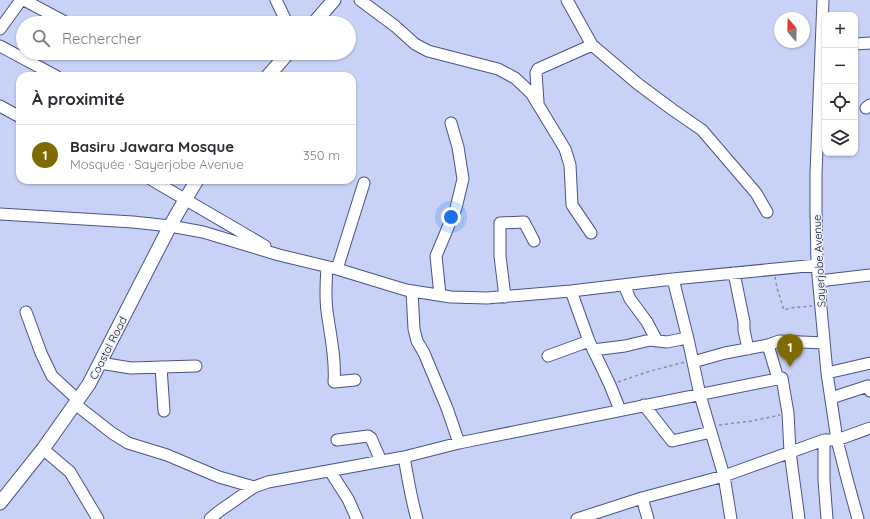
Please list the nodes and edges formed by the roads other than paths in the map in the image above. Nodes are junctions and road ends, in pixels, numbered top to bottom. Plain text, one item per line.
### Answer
1 (23, 0) edge
2 (276, 0) edge
3 (334, 0) edge
4 (360, 0) edge
5 (567, 0) edge
6 (823, 0) edge
7 (823, 12) edge
8 (54, 16) edge
9 (284, 16) edge
10 (320, 16) edge
11 (0, 29) edge
12 (870, 43) edge
13 (858, 44) edge
14 (592, 45) junction
15 (0, 46) edge
16 (823, 48) edge
17 (16, 55) edge
18 (26, 60) edge
19 (282, 60) edge
20 (49, 72) edge
21 (271, 72) edge
22 (538, 105) junction
23 (0, 106) edge
24 (16, 115) edge
25 (451, 123) dead end
26 (364, 183) dead end
27 (159, 184) edge
28 (195, 184) edge
29 (185, 200) junction
30 (767, 212) dead end
31 (0, 214) edge
32 (170, 226) junction
33 (591, 233) dead end
34 (534, 241) dead end
35 (279, 255) junction
36 (817, 265) junction
37 (332, 268) junction
38 (734, 273) junction
39 (870, 275) edge
40 (673, 279) junction
41 (819, 281) junction
42 (624, 285) junction
43 (412, 291) junction
44 (571, 291) junction
45 (440, 295) junction
46 (505, 297) junction
47 (26, 312) dead end
48 (688, 338) junction
49 (658, 341) junction
50 (824, 343) junction
51 (768, 345) junction
52 (591, 346) junction
53 (748, 349) junction
54 (548, 356) dead end
55 (692, 361) junction
56 (100, 362) junction
57 (870, 363) edge
58 (196, 366) dead end
59 (161, 367) junction
60 (827, 373) junction
61 (778, 379) junction
62 (355, 380) dead end
63 (870, 391) edge
64 (700, 395) junction
65 (831, 398) junction
66 (76, 402) junction
67 (644, 405) junction
68 (620, 410) junction
69 (164, 411) dead end
70 (870, 428) edge
71 (710, 429) junction
72 (337, 440) dead end
73 (824, 440) junction
74 (837, 440) junction
75 (459, 443) junction
76 (43, 449) junction
77 (790, 452) junction
78 (404, 457) junction
79 (381, 461) junction
80 (330, 471) junction
81 (724, 476) junction
82 (254, 487) junction
83 (642, 498) junction
84 (0, 503) edge
85 (98, 519) edge
86 (210, 519) edge
87 (357, 519) edge
88 (417, 519) edge
89 (577, 519) edge
90 (648, 519) edge
91 (731, 519) edge
92 (799, 519) edge
93 (827, 519) edge
94 (858, 519) edge

1 - 8 street
1 - 11 street
2 - 9 street
3 - 10 main road
4 - 22 street
5 - 14 street
6 - 7 street, Sayerjobe Avenue
12 - 13 street
14 - 22 street
14 - 30 street
15 - 17 street
16 - 36 street, Sayerjobe Avenue
18 - 20 street
19 - 21 main road
22 - 33 street
23 - 24 street
25 - 45 street
26 - 37 street
27 - 29 street
28 - 29 main road, Coastal Road
29 - 32 main road, Coastal Road
29 - 35 street
31 - 32 street
32 - 35 street
32 - 56 main road, Coastal Road
34 - 46 street
35 - 37 street
36 - 38 street
36 - 41 street, Sayerjobe Avenue
37 - 43 street
37 - 62 street
38 - 40 street
38 - 53 street
39 - 41 street
40 - 42 street
40 - 48 street
41 - 50 street, Sayerjobe Avenue
42 - 44 street
42 - 49 street
43 - 45 street
43 - 75 street
44 - 46 street
44 - 52 street
45 - 46 street
47 - 66 street
48 - 49 street
48 - 55 street
49 - 52 street
50 - 51 street
50 - 60 street, Sayerjobe Avenue
51 - 53 street
51 - 61 street
52 - 54 street
52 - 68 street
53 - 55 street
55 - 64 street
56 - 59 street
56 - 66 main road, Coastal Road
57 - 60 street
58 - 59 street
59 - 69 street
60 - 65 street, Sayerjobe Avenue
61 - 64 street
61 - 77 street
63 - 65 street
64 - 67 street
64 - 71 street
65 - 74 street, Sayerjobe Avenue
66 - 76 main road, Coastal Road
66 - 82 street
67 - 68 street
67 - 71 street
68 - 75 street
70 - 74 street
71 - 81 street
72 - 79 street
73 - 74 street
73 - 77 street
73 - 93 street
74 - 94 street, Sayerjobe Avenue
75 - 78 street
76 - 84 main road, Coastal Road
76 - 85 street
77 - 81 street
77 - 92 street
78 - 79 street
78 - 88 street
79 - 80 street
80 - 82 street
80 - 87 street
81 - 83 street
81 - 91 street
82 - 86 street
83 - 89 street
83 - 90 street

